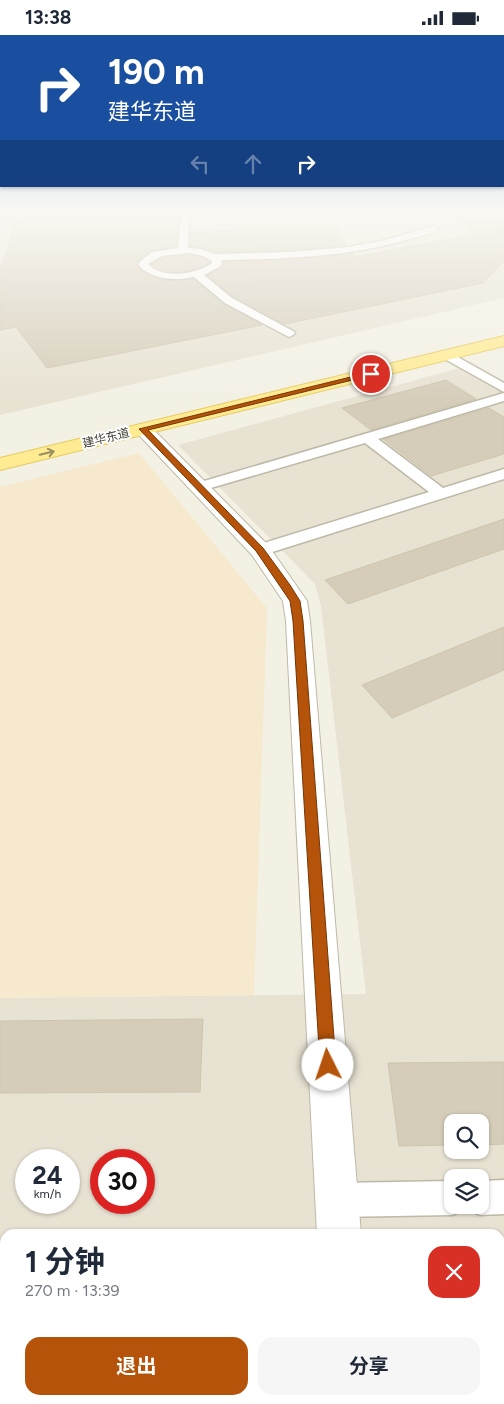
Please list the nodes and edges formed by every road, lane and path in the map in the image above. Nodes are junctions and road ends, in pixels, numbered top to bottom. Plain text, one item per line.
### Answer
1 (199, 276) edge
2 (504, 331) edge
3 (289, 333) dead end
4 (504, 341) edge
5 (447, 355) junction
6 (504, 388) edge
7 (504, 397) edge
8 (143, 429) junction
9 (367, 437) junction
10 (0, 450) edge
11 (0, 465) edge
12 (504, 474) edge
13 (199, 487) junction
14 (441, 494) junction
15 (260, 549) junction
16 (504, 1197) edge
17 (444, 1198) edge
18 (489, 1198) edge
19 (337, 1200) junction
20 (339, 1229) edge

1 - 3 lane
2 - 10 main road, 建华东道
4 - 5 main road, 建华东道
5 - 6 lane
5 - 8 main road, 建华东道
7 - 9 lane
11 -> 8 main road, 建华东道
8 - 13 street
9 - 13 lane
9 - 14 lane
12 - 14 lane
13 - 15 street
14 - 15 lane
15 - 19 street
16 - 18 lane
17 - 19 lane
19 - 20 street

